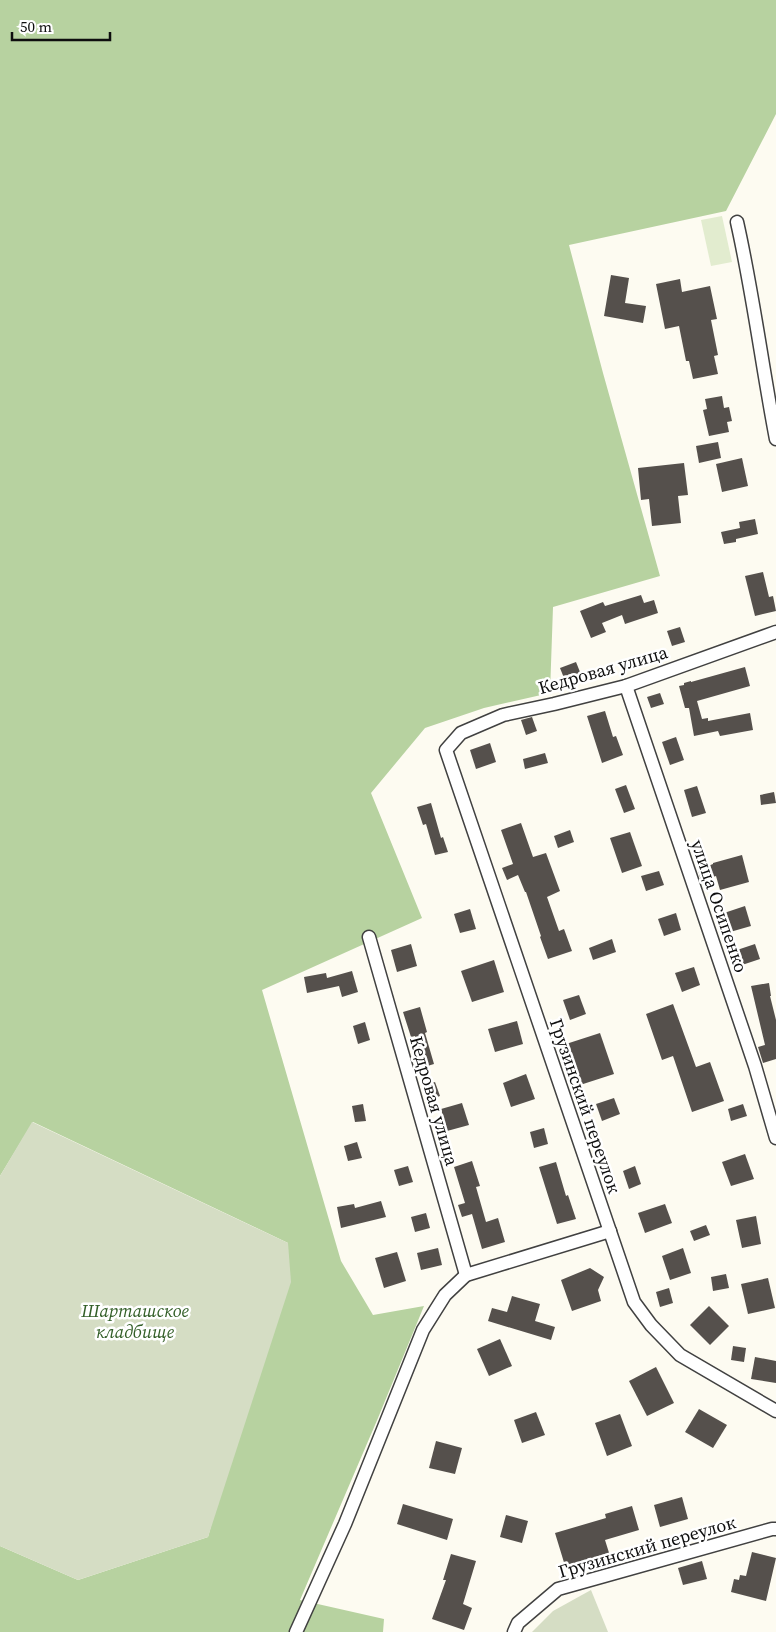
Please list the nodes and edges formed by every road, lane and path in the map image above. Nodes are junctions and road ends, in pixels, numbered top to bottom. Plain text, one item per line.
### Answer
1 (737, 222) dead end
2 (776, 439) edge
3 (776, 632) edge
4 (626, 686) junction
5 (446, 750) joint
6 (369, 937) dead end
7 (776, 1138) edge
8 (610, 1231) junction
9 (466, 1275) junction
10 (776, 1410) edge
11 (776, 1529) edge
12 (296, 1632) edge
13 (514, 1632) edge

1 - 2 street
3 - 4 street, Кедровая улица
4 - 5 street, Кедровая улица
4 - 7 street, улица Осипенко
5 - 8 street, Грузинский переулок
6 - 9 street, Кедровая улица
8 - 9 street
8 - 10 street, Грузинский переулок
9 - 12 street
11 - 13 street, Грузинский переулок

